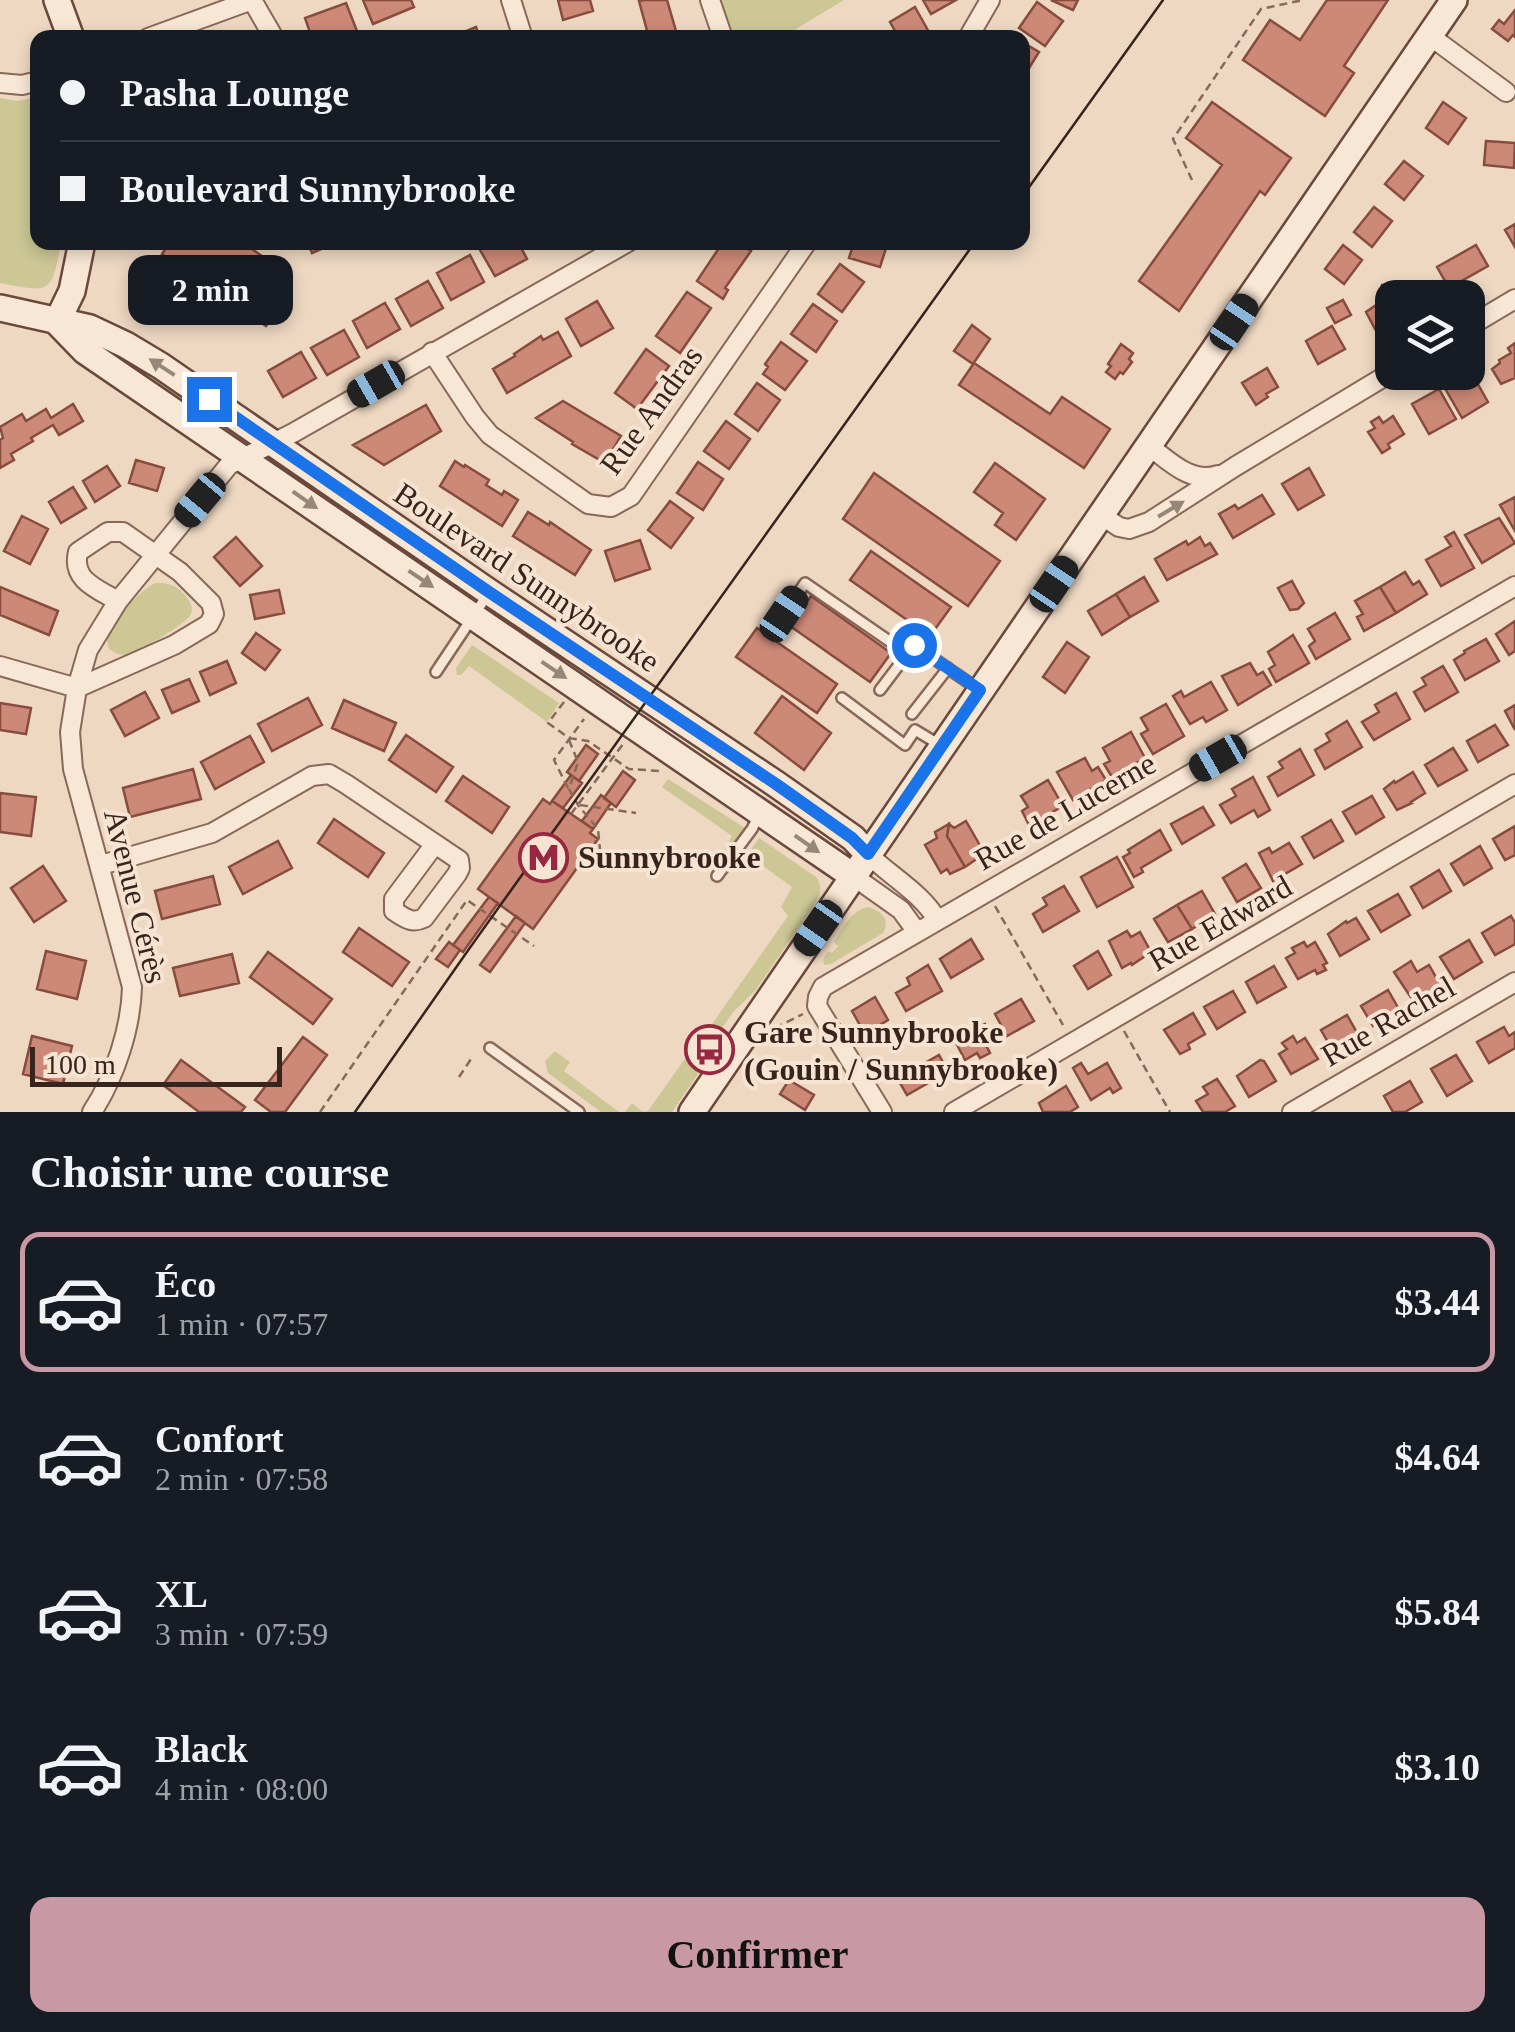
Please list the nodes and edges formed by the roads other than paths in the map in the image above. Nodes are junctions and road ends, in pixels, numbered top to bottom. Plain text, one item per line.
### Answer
1 (57, 0) edge
2 (252, 0) edge
3 (512, 0) edge
4 (710, 0) edge
5 (990, 0) edge
6 (1454, 0) edge
7 (68, 30) edge
8 (170, 30) edge
9 (269, 30) edge
10 (521, 30) edge
11 (720, 30) edge
12 (973, 30) edge
13 (1430, 36) junction
14 (0, 82) edge
15 (30, 83) edge
16 (1506, 92) dead end
17 (80, 250) edge
18 (614, 250) edge
19 (801, 250) edge
20 (1515, 299) edge
21 (0, 308) edge
22 (1485, 318) edge
23 (57, 322) junction
24 (432, 352) junction
25 (1375, 382) edge
26 (271, 443) junction
27 (1149, 446) junction
28 (242, 458) junction
29 (1236, 466) junction
30 (1101, 516) junction
31 (156, 556) junction
32 (1515, 586) edge
33 (489, 592) junction
34 (118, 601) junction
35 (784, 614) dead end
36 (474, 615) junction
37 (908, 654) junction
38 (0, 666) edge
39 (948, 668) junction
40 (436, 672) dead end
41 (77, 688) junction
42 (880, 690) dead end
43 (980, 690) junction
44 (842, 698) dead end
45 (912, 714) dead end
46 (942, 747) junction
47 (1515, 784) edge
48 (760, 812) junction
49 (435, 844) dead end
50 (868, 854) junction
51 (101, 866) junction
52 (717, 876) dead end
53 (853, 876) junction
54 (937, 920) junction
55 (917, 932) junction
56 (1515, 982) edge
57 (490, 1048) dead end
58 (92, 1112) edge
59 (578, 1112) edge
60 (692, 1112) edge
61 (882, 1112) edge
62 (954, 1112) edge
63 (1292, 1112) edge

1 - 7 street
2 - 8 street
2 - 9 street
3 - 10 street
4 - 11 street
5 - 12 street
6 - 13 street
13 - 16 street
13 - 27 street
14 - 15 street
17 - 23 street
18 - 24 street, Avenue Cérès
19 - 24 street, Rue Andras
20 - 22 street
21 - 23 street, Boulevard Sunnybrooke
26 -> 23 street, Boulevard Sunnybrooke
23 - 28 street, Boulevard Sunnybrooke
24 - 26 street, Avenue Cérès
25 - 29 street
26 - 28 street, Avenue Cérès
26 - 33 street, Boulevard Sunnybrooke
27 - 29 street
27 - 30 street
28 - 31 street, Avenue Cérès
28 -> 36 street, Boulevard Sunnybrooke
30 -> 29 street
30 - 43 street
31 - 34 street, Avenue Cérès
31 - 34 street
31 - 41 street
32 - 54 street, Rue de Lucerne
33 - 36 lane
33 - 50 street, Boulevard Sunnybrooke
34 - 41 street, Avenue Cérès
35 - 37 lane
36 - 40 lane
36 -> 48 street, Boulevard Sunnybrooke
37 - 39 lane
37 - 42 lane
38 - 41 street
39 - 43 lane
39 - 45 lane
41 - 51 street, Avenue Cérès
43 - 46 street
44 - 46 lane
46 - 50 street
47 - 62 street, Rue Edward
48 - 52 lane
48 -> 53 street, Boulevard Sunnybrooke
49 - 51 street
50 - 53 street
50 - 54 street, Boulevard Sunnybrooke
51 - 58 street, Avenue Cérès
53 - 55 street, Boulevard Sunnybrooke
53 - 60 street
54 - 55 street, Rue de Lucerne
55 - 61 street, Rue de Lucerne
56 - 63 street, Rue Rachel
57 - 59 lane

